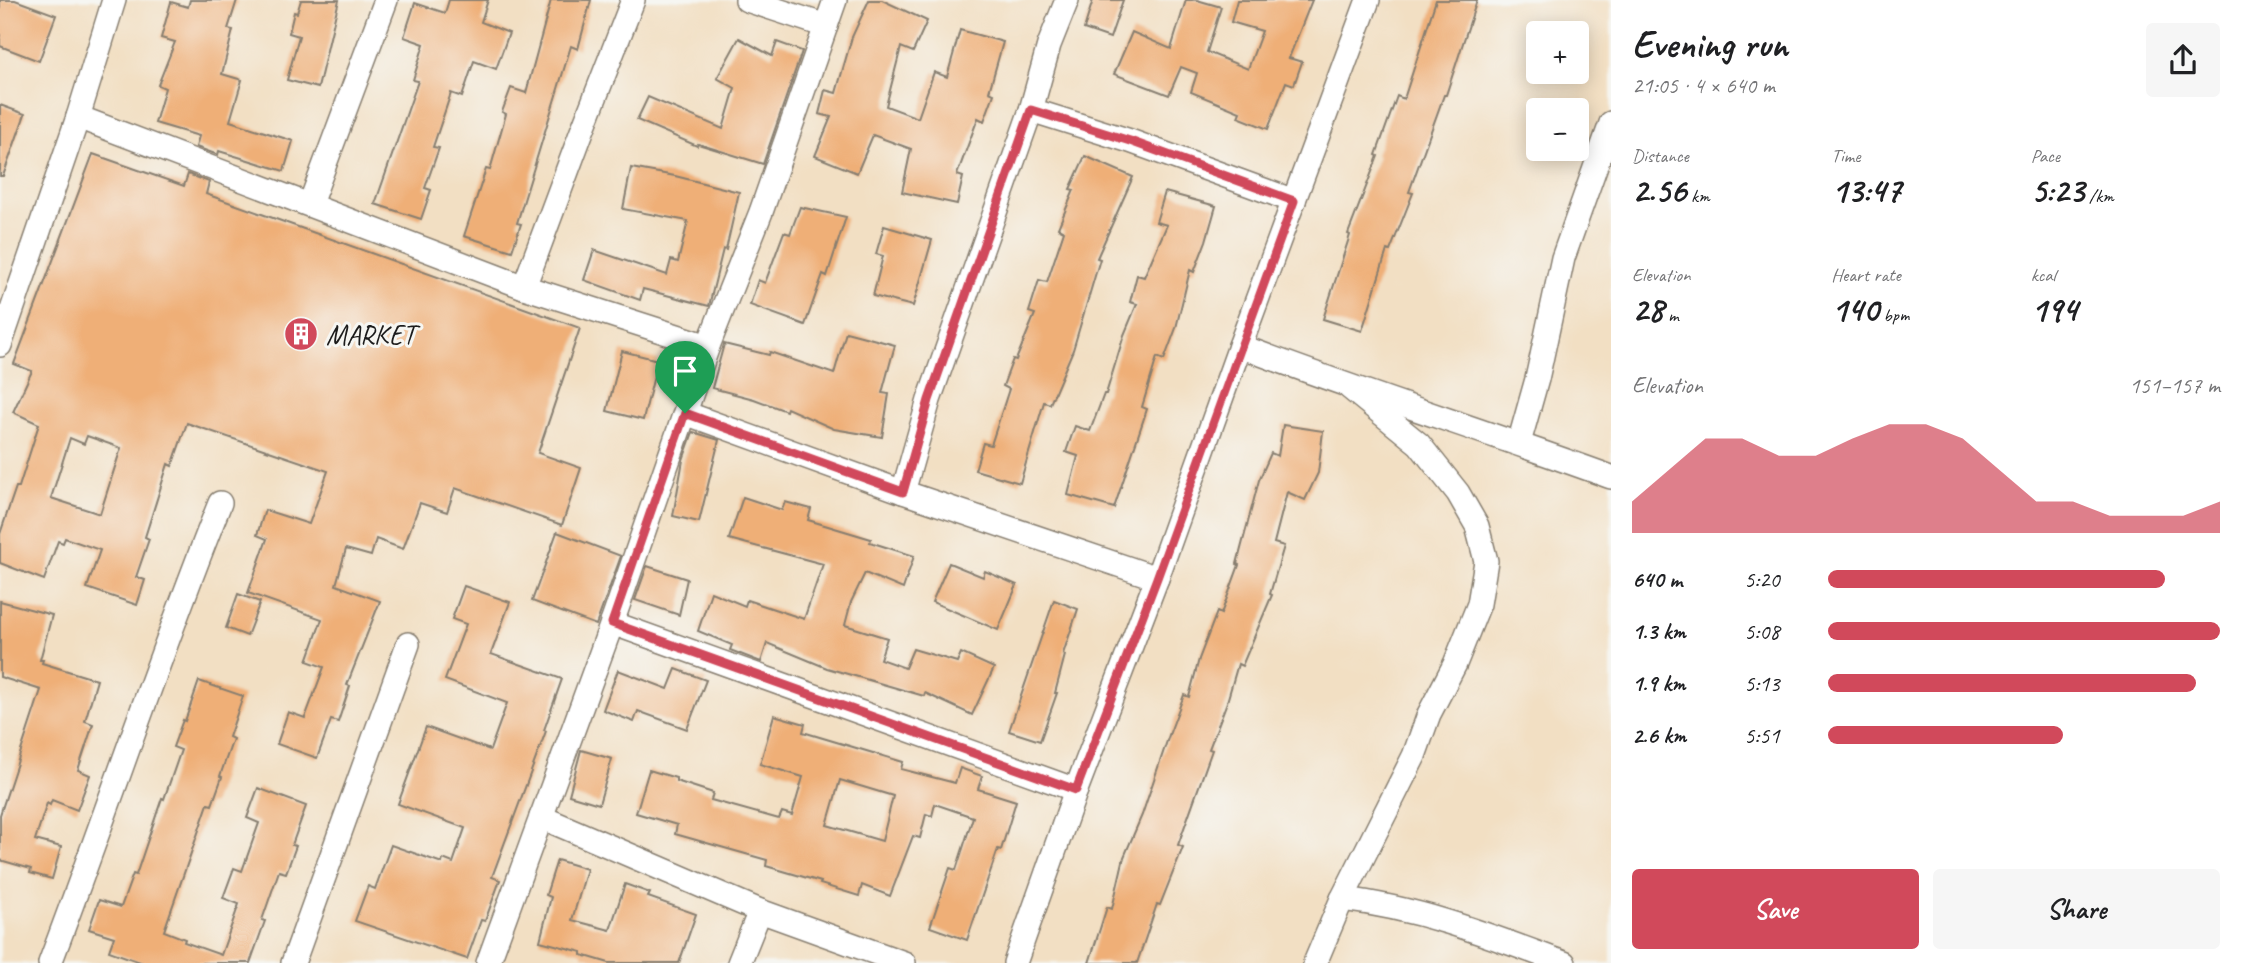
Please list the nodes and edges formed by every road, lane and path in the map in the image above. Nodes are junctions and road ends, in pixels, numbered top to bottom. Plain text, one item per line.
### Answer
1 (114, 0) edge
2 (386, 0) edge
3 (634, 0) edge
4 (747, 0) edge
5 (835, 0) edge
6 (1067, 0) edge
7 (1368, 0) edge
8 (826, 26) junction
9 (1031, 110) junction
10 (78, 117) junction
11 (1611, 123) edge
12 (1294, 201) junction
13 (310, 204) junction
14 (524, 287) junction
15 (3, 330) edge
16 (708, 346) junction
17 (1240, 346) junction
18 (1350, 388) junction
19 (685, 413) junction
20 (1519, 443) junction
21 (1611, 477) edge
22 (903, 492) junction
23 (220, 503) dead end
24 (1157, 578) junction
25 (612, 623) junction
26 (408, 644) dead end
27 (1076, 790) junction
28 (541, 817) junction
29 (1342, 900) junction
30 (760, 911) junction
31 (50, 963) edge
32 (293, 963) edge
33 (488, 963) edge
34 (739, 963) edge
35 (904, 963) edge
36 (1015, 963) edge
37 (1315, 963) edge
38 (1564, 963) edge

1 - 10 street
2 - 13 street
3 - 14 street
4 - 8 street
5 - 8 street
6 - 9 street
7 - 12 street
8 - 16 street
9 - 12 street
9 - 22 street
10 - 13 street
10 - 15 street
11 - 20 street
12 - 17 street
13 - 14 street
14 - 16 street
16 - 19 street
17 - 18 street
17 - 24 street
18 - 20 street
18 - 29 street
19 - 22 street
19 - 25 street
20 - 21 street
22 - 24 street
23 - 31 street
24 - 27 street
25 - 27 street
25 - 28 street
26 - 32 street
27 - 36 street
28 - 30 street
28 - 33 street
29 - 37 street
29 - 38 street
30 - 34 street
30 - 35 street

